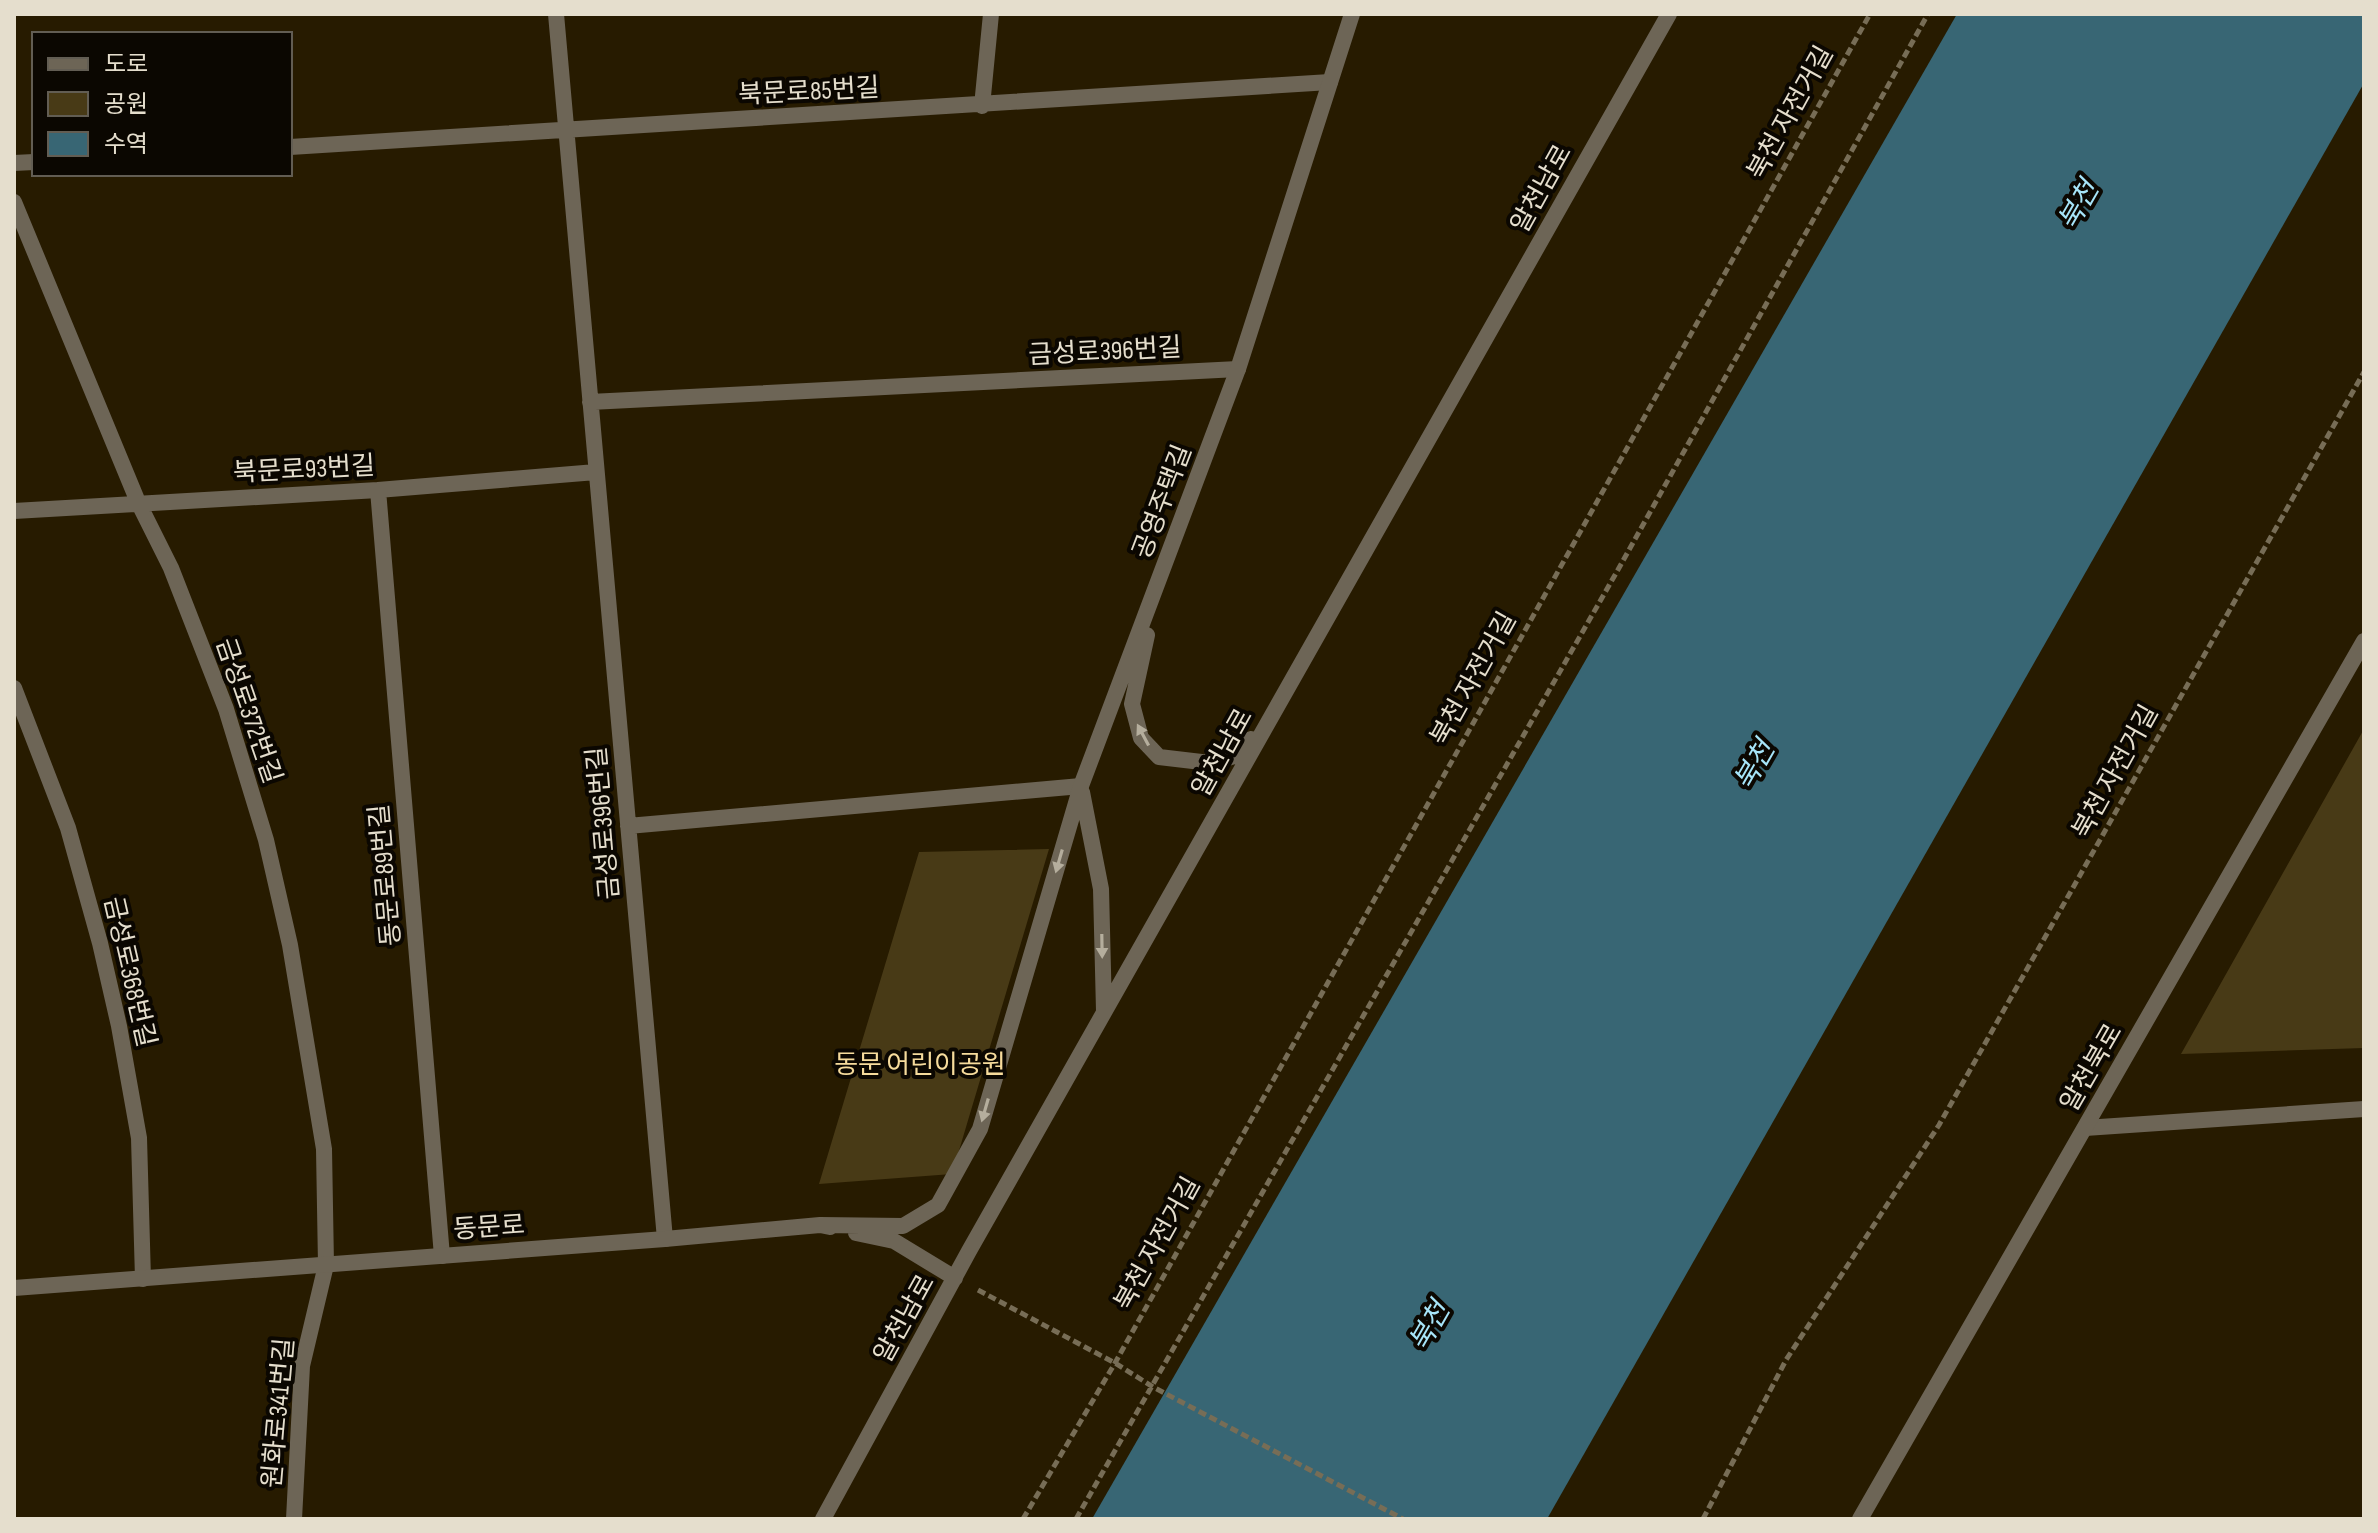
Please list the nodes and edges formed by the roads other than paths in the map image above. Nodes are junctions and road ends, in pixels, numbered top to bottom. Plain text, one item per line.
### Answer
1 (556, 14) edge
2 (991, 14) edge
3 (1352, 14) edge
4 (1669, 14) edge
5 (1330, 82) junction
6 (982, 106) junction
7 (566, 130) junction
8 (292, 147) edge
9 (14, 202) edge
10 (1238, 369) junction
11 (590, 402) junction
12 (596, 472) junction
13 (378, 490) junction
14 (138, 502) junction
15 (14, 511) edge
16 (1159, 580) junction
17 (2364, 641) edge
18 (14, 688) edge
19 (1273, 713) junction
20 (1081, 786) junction
21 (628, 826) junction
22 (1104, 1013) junction
23 (2364, 1109) edge
24 (2085, 1128) junction
25 (820, 1225) junction
26 (665, 1239) junction
27 (442, 1256) junction
28 (326, 1265) junction
29 (955, 1278) junction
30 (143, 1279) junction
31 (14, 1288) edge
32 (294, 1519) edge
33 (823, 1519) edge
34 (1860, 1519) edge

1 - 7 street, 금성로396번길
2 - 6 street
3 - 5 street, 공영주택길
4 - 19 street, 알천남로
5 - 6 street, 북문로85번길
5 - 10 street, 공영주택길
6 - 7 street, 북문로85번길
7 - 8 street, 북문로85번길
7 - 11 street, 금성로396번길
9 - 14 street, 금성로372번길
10 - 11 street, 금성로396번길
10 - 16 street, 공영주택길
11 - 12 street, 금성로396번길
12 - 13 street, 북문로93번길
12 - 21 street, 금성로396번길
13 - 14 street, 북문로93번길
13 - 27 street, 동문로89번길
14 - 15 street, 북문로93번길
14 - 28 street, 금성로372번길
19 -> 16 street
16 - 20 street, 공영주택길
17 - 24 street, 알천북로
18 - 30 street, 금성로368번길
19 - 22 street, 알천남로
20 - 21 street
20 -> 22 street
20 -> 25 street, 공영주택길
21 - 26 street, 금성로396번길
22 - 29 street, 알천남로
23 - 24 street
24 - 34 street, 알천북로
25 - 26 street, 동문로
25 - 29 street, 동문로
26 - 27 street, 동문로
27 - 28 street, 동문로
28 - 30 street, 동문로
28 - 32 street, 원화로341번길
29 - 33 street, 알천남로
30 - 31 street, 동문로

